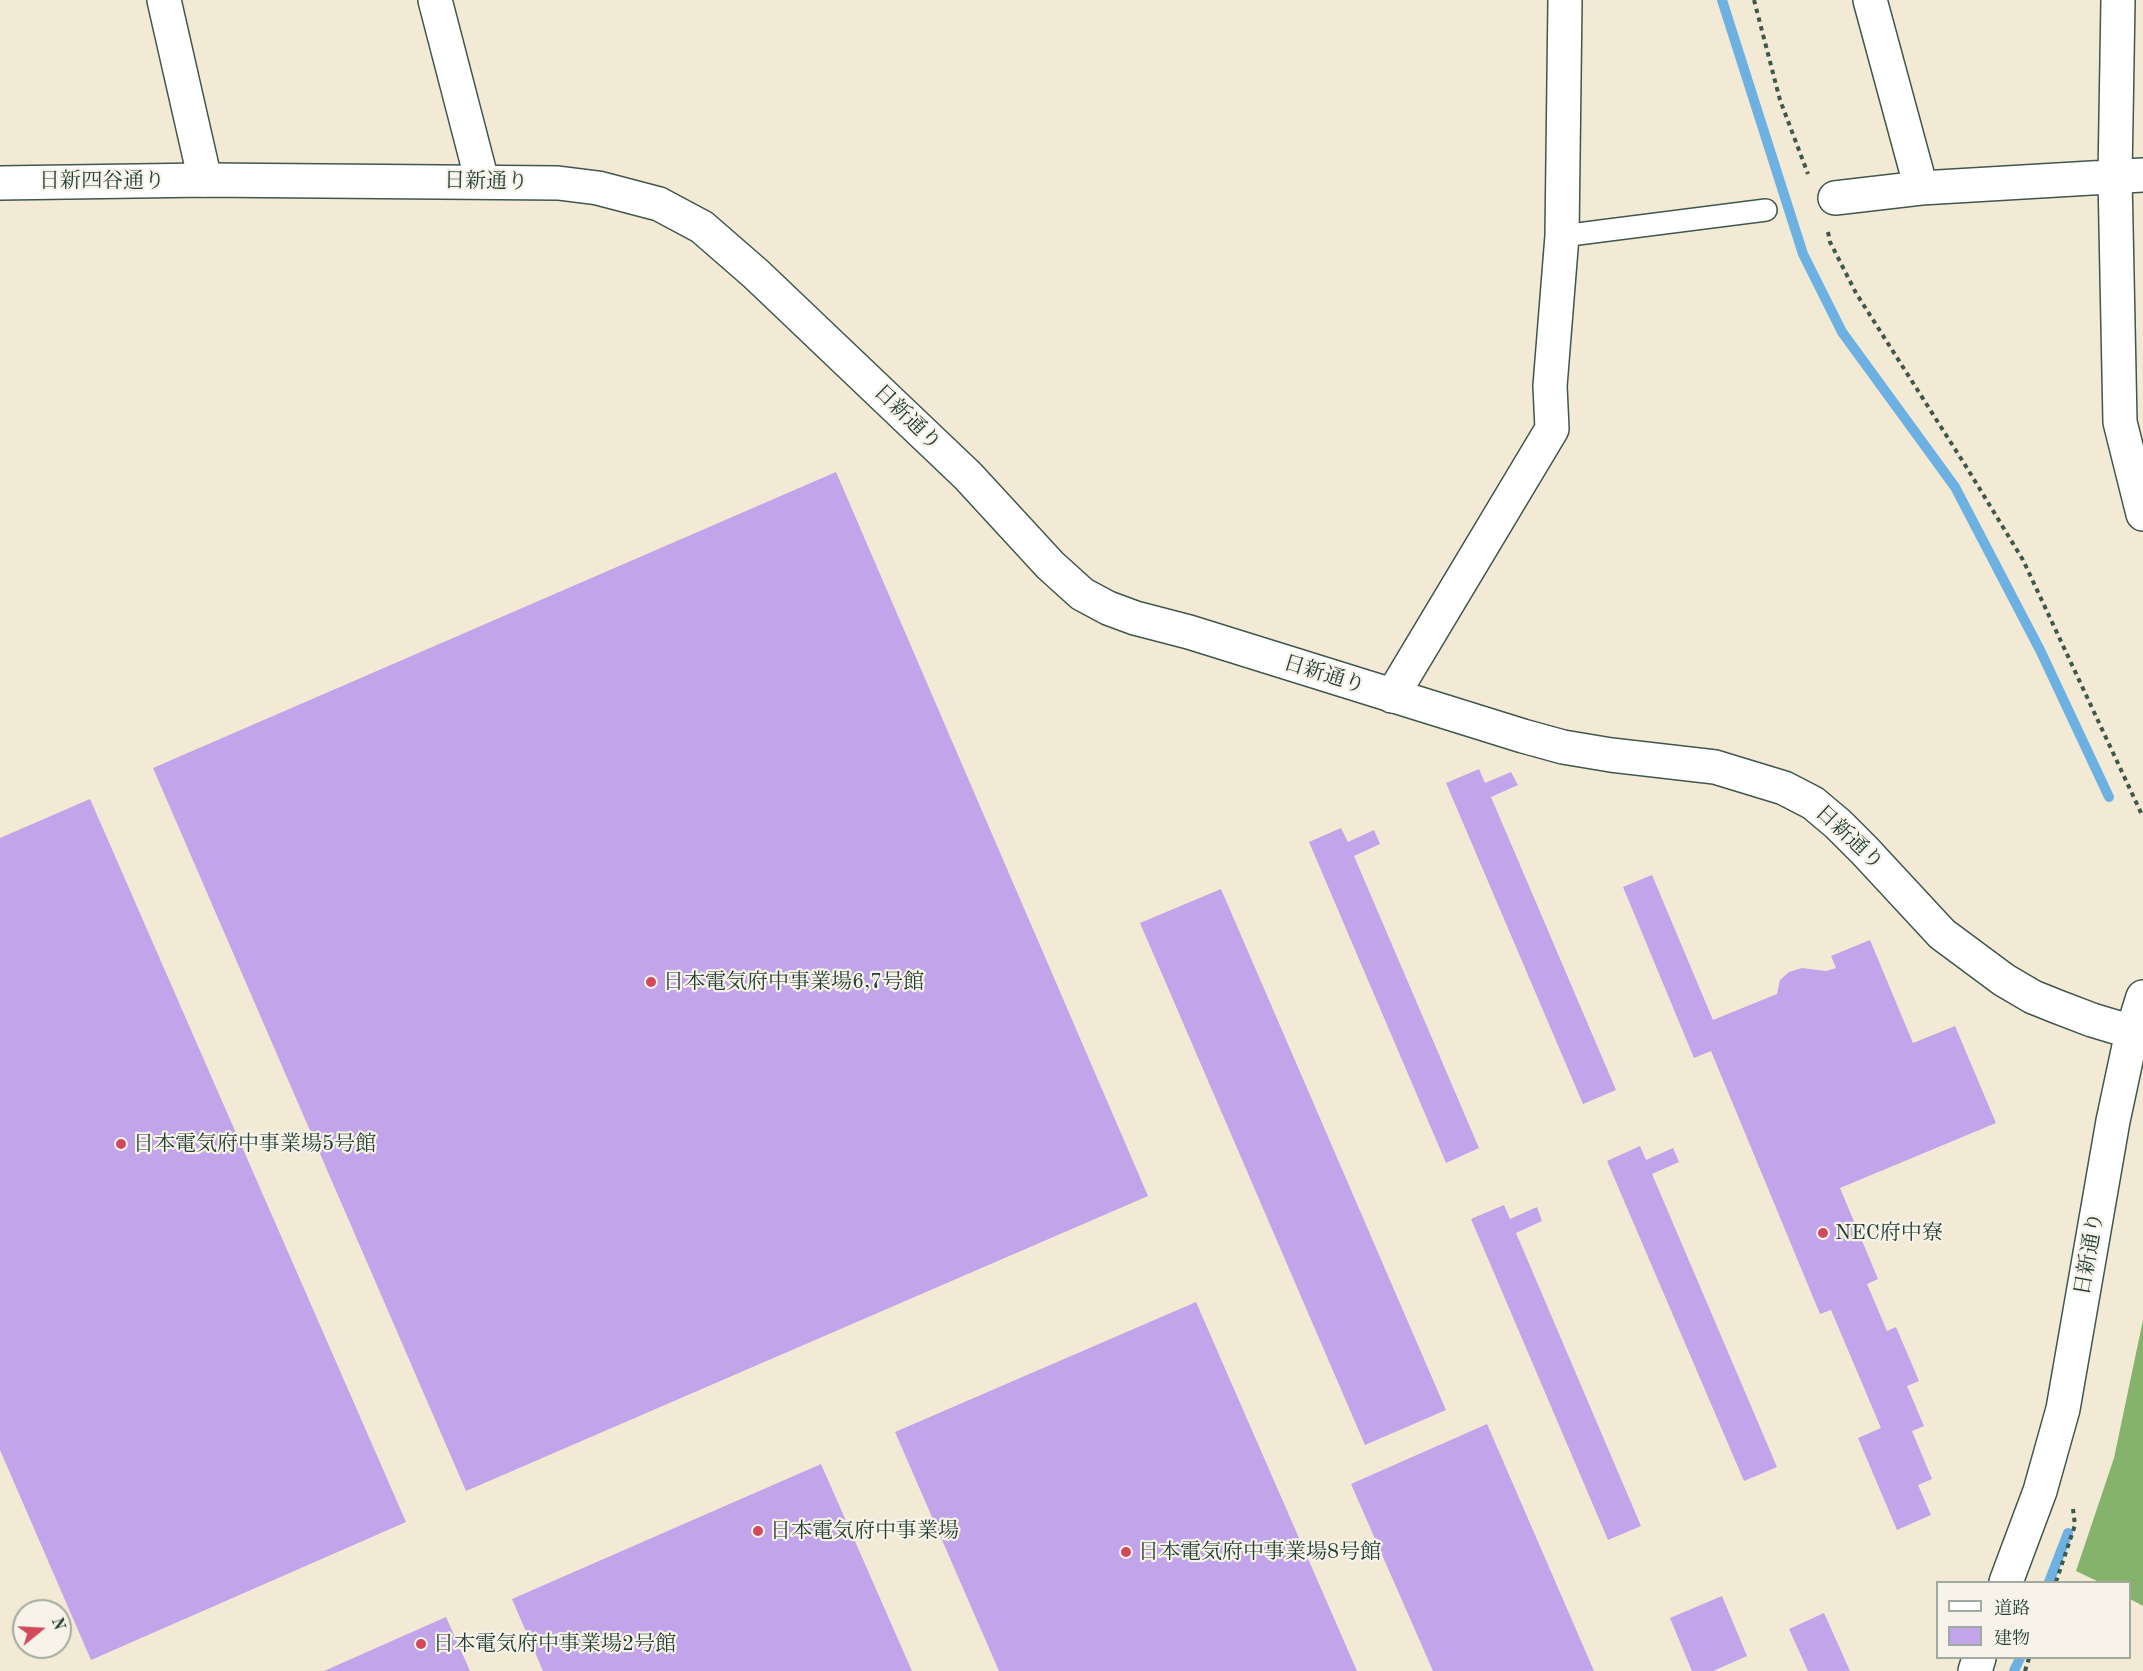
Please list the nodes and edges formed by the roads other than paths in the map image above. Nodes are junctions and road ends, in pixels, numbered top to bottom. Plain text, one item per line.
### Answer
1 (164, 0) edge
2 (435, 0) edge
3 (1565, 0) edge
4 (1870, 0) edge
5 (2118, 0) edge
6 (2129, 176) edge
7 (205, 180) junction
8 (482, 182) junction
9 (0, 183) edge
10 (1921, 188) junction
11 (1823, 189) road end
12 (1766, 210) dead end
13 (1562, 236) junction
14 (2143, 514) edge
15 (1392, 696) junction
16 (2143, 996) edge
17 (2132, 1032) junction
18 (2006, 1581) edge

1 - 7 street
2 - 8 street
3 - 13 street
4 - 10 street
5 - 6 street
6 - 10 street
6 - 14 street
7 - 8 street, 日新通り
7 - 9 street, 日新四谷通り
8 - 15 street, 日新通り
10 - 11 street
12 - 13 lane
13 - 15 street
15 - 17 street, 日新通り
16 - 17 street
17 - 18 street, 日新通り

